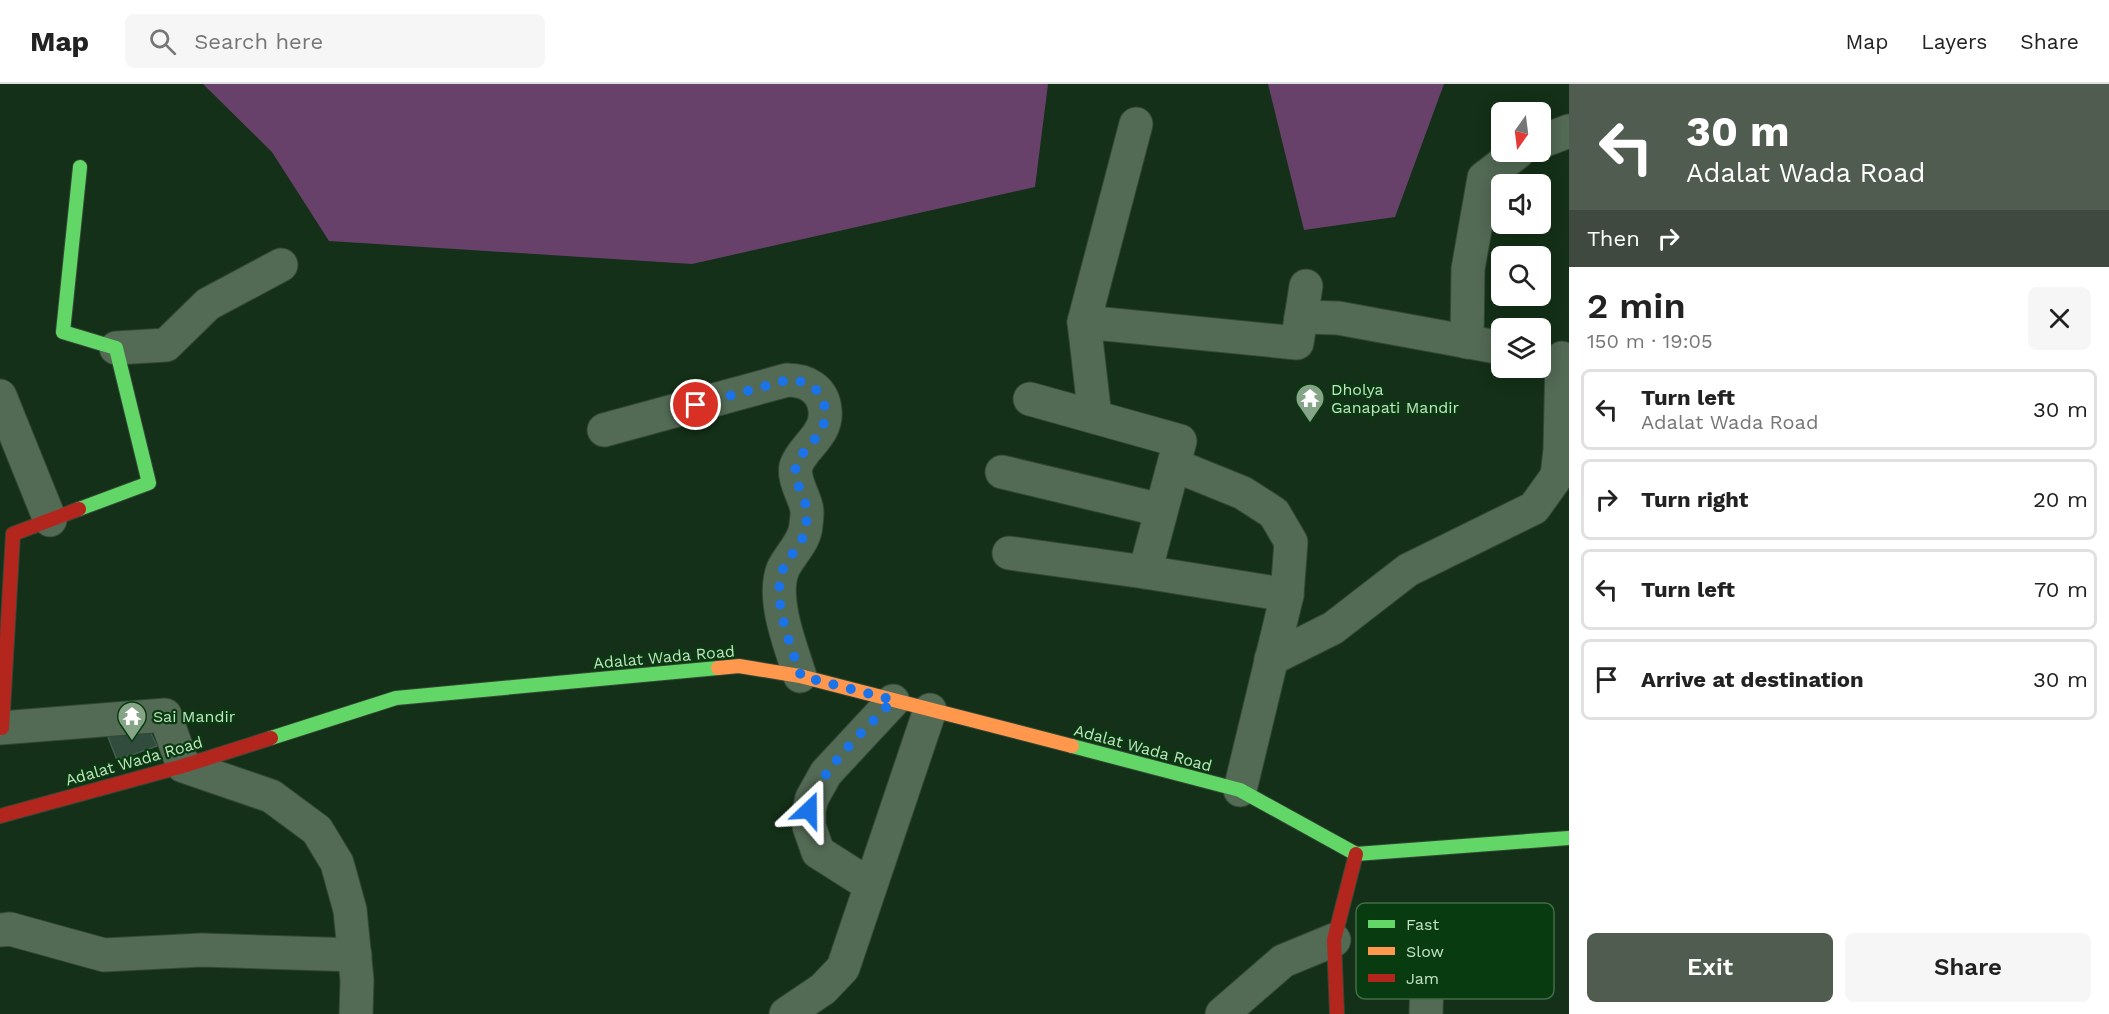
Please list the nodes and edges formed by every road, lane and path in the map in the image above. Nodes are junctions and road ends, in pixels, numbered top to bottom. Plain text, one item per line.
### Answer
1 (1136, 124) dead end
2 (1514, 162) edge
3 (80, 167) dead end
4 (281, 265) dead end
5 (1084, 322) junction
6 (1467, 342) junction
7 (1491, 346) edge
8 (117, 348) junction
9 (1557, 358) edge
10 (0, 396) edge
11 (1030, 399) dead end
12 (1095, 417) junction
13 (604, 430) dead end
14 (1174, 465) junction
15 (1002, 472) dead end
16 (1161, 510) junction
17 (50, 520) junction
18 (1009, 553) dead end
19 (1145, 572) junction
20 (1287, 595) junction
21 (1271, 659) junction
22 (813, 680) junction
23 (889, 699) junction
24 (930, 710) junction
25 (1, 728) edge
26 (183, 766) junction
27 (1240, 790) junction
28 (0, 816) edge
29 (1569, 838) edge
30 (1356, 854) junction
31 (870, 885) junction
32 (0, 930) edge
33 (1334, 940) junction
34 (355, 955) junction
35 (356, 1014) edge
36 (786, 1014) edge
37 (1222, 1014) edge
38 (1337, 1014) edge

1 - 5 street
2 - 6 street
3 - 8 main road
4 - 8 street
5 - 6 street
5 - 12 street
6 - 7 street
8 - 17 main road
9 - 21 street
10 - 17 street
11 - 12 street
12 - 14 street
13 - 22 street
14 - 16 street
14 - 20 street
15 - 16 street
16 - 19 street
17 - 25 main road
18 - 19 street
19 - 20 street
20 - 21 street
21 - 27 street
22 - 23 main road, Adalat Wada Road
22 - 26 main road, Adalat Wada Road
23 - 24 main road, Adalat Wada Road
23 - 31 street
24 - 27 main road, Adalat Wada Road
24 - 31 street
25 - 26 street
26 - 28 main road, Adalat Wada Road
26 - 34 street
27 - 30 main road, Adalat Wada Road
29 - 30 main road
30 - 33 main road
31 - 36 street
32 - 34 street
33 - 37 street
33 - 38 main road
34 - 35 street

